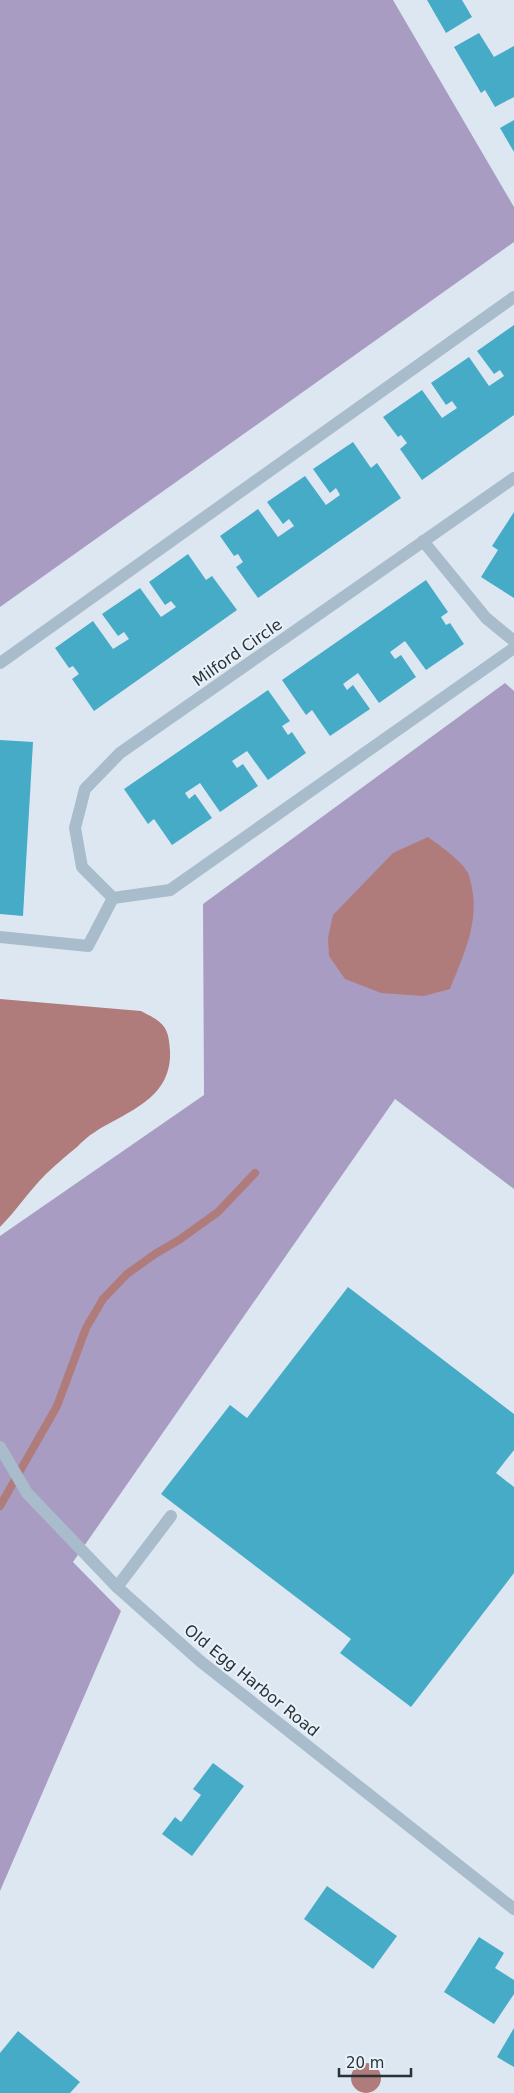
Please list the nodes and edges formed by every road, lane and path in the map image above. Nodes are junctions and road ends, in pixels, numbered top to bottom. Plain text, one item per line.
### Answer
1 (514, 297) edge
2 (514, 478) edge
3 (423, 542) junction
4 (514, 640) edge
5 (514, 648) edge
6 (0, 663) edge
7 (113, 898) junction
8 (0, 937) edge
9 (0, 1447) edge
10 (171, 1516) dead end
11 (117, 1587) junction
12 (514, 1909) edge

1 - 6 street
2 - 3 street, Milford Circle
3 - 4 street
3 - 7 street, Milford Circle
5 - 7 street
7 - 8 street
9 - 11 street, Old Egg Harbor Road
10 - 11 street
11 - 12 street, Old Egg Harbor Road

